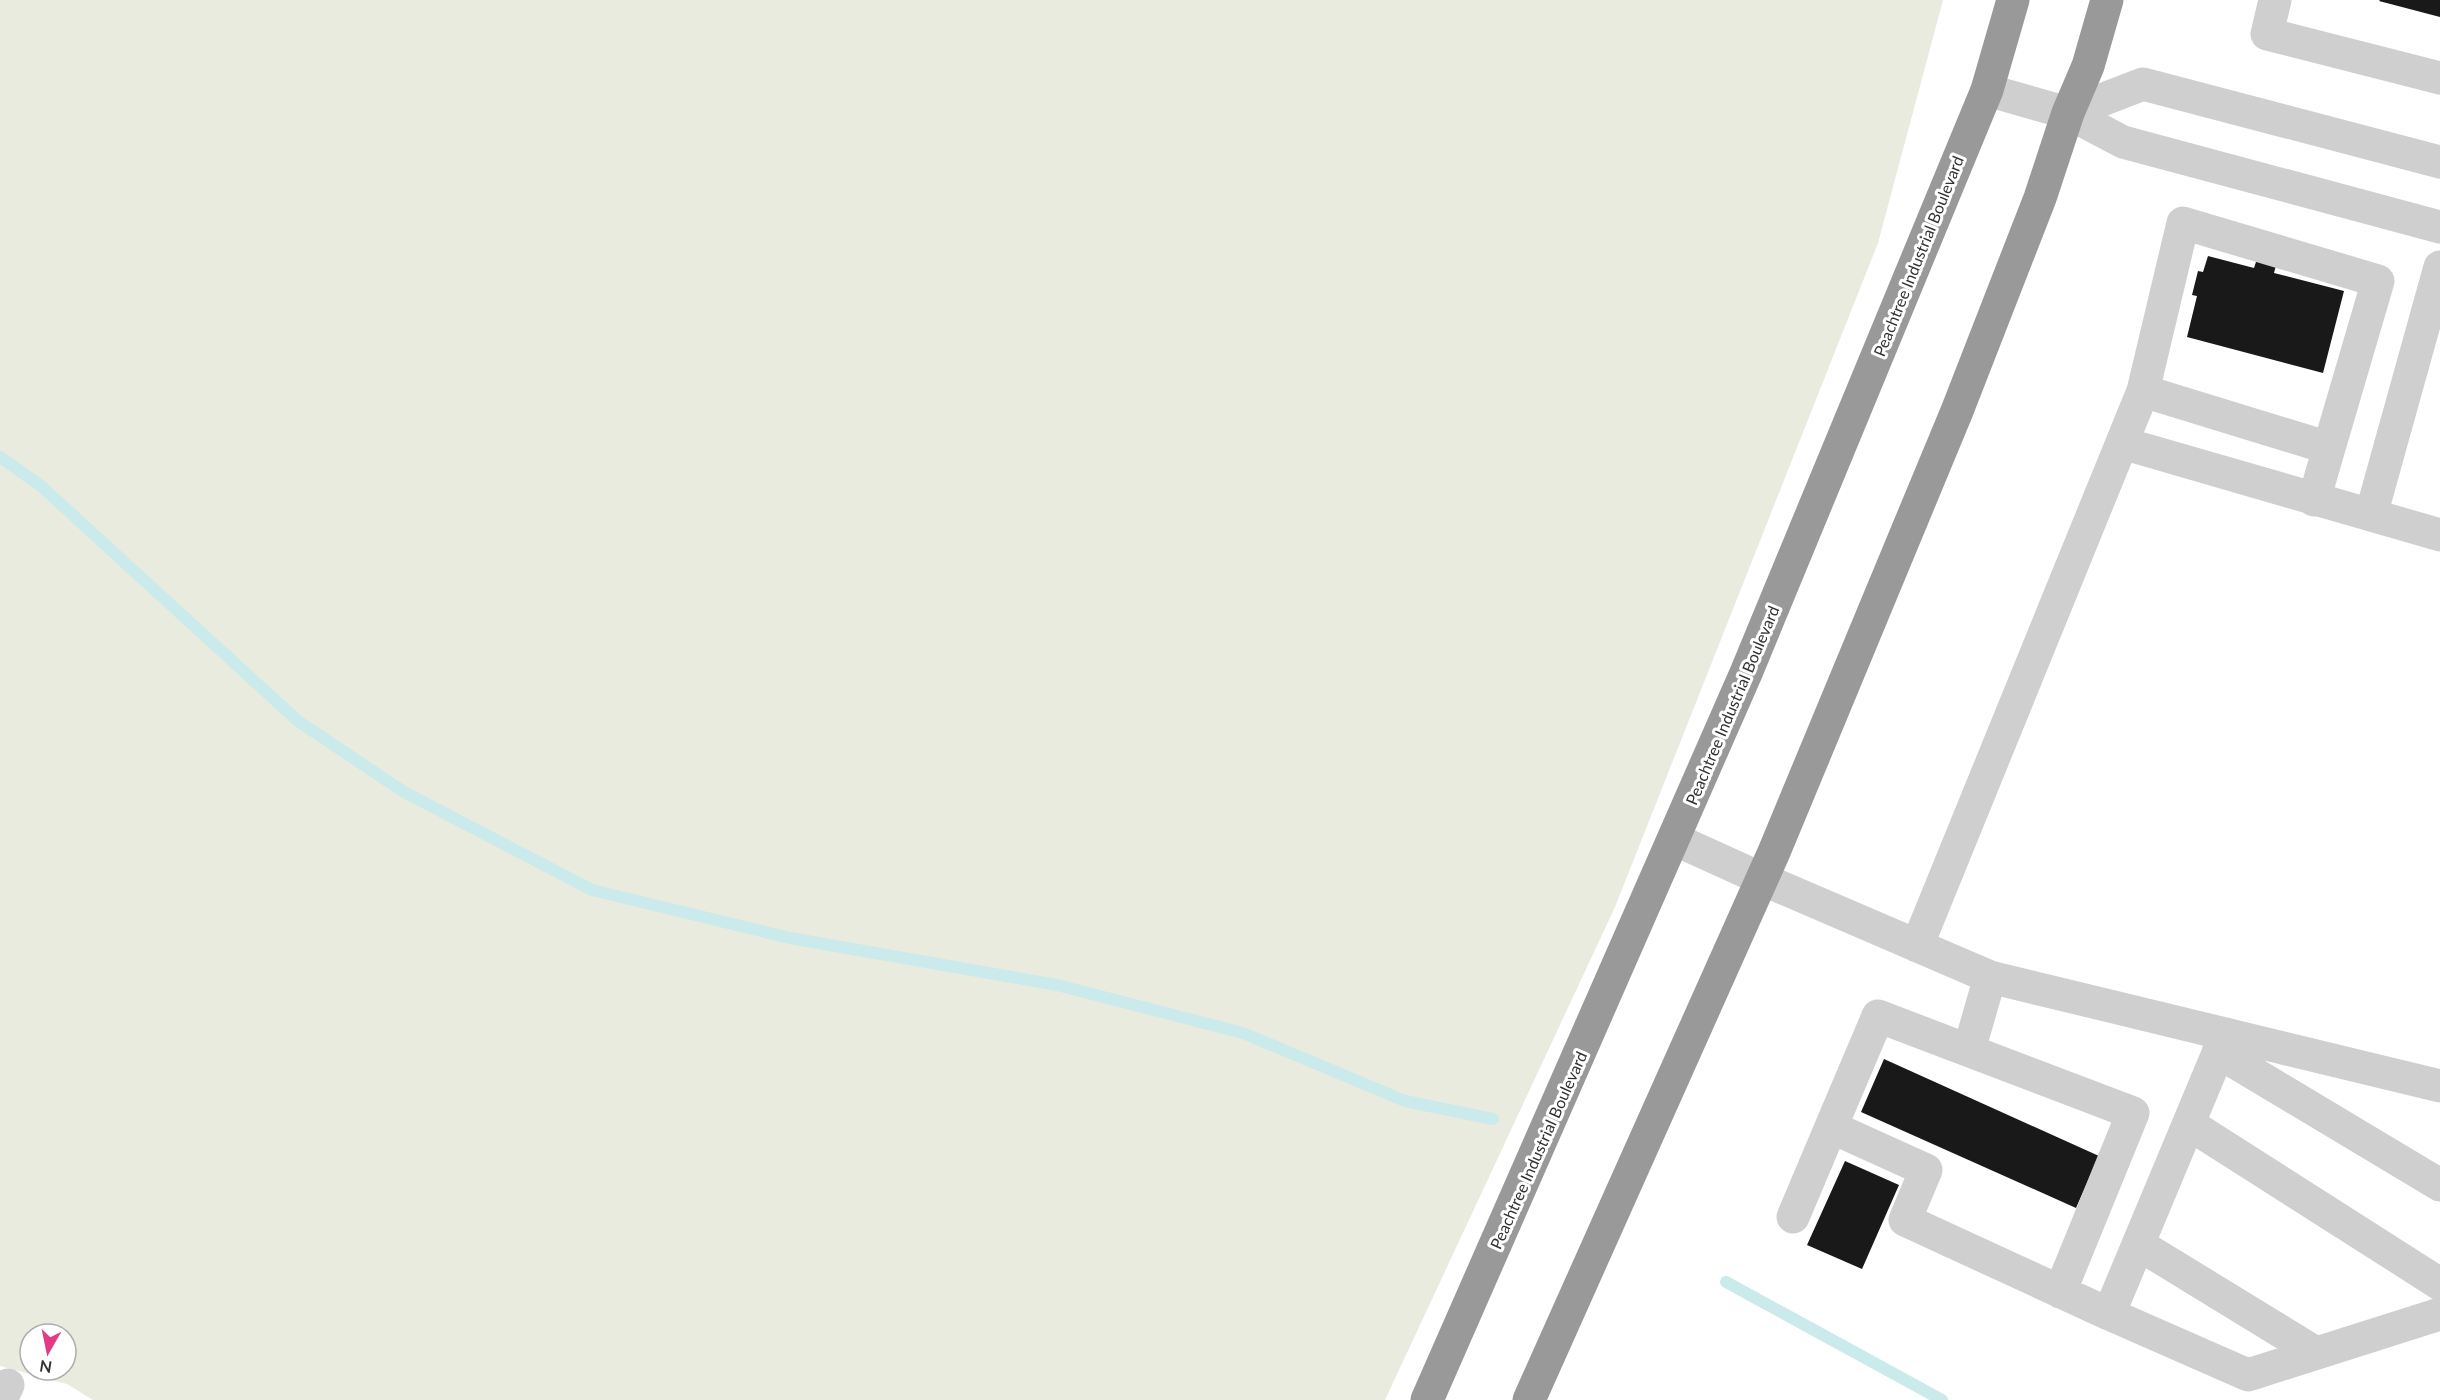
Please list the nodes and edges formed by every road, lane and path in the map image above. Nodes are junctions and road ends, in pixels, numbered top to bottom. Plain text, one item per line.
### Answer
1 (2013, 0) edge
2 (2107, 0) edge
3 (2275, 0) edge
4 (2440, 78) edge
5 (1986, 90) junction
6 (2068, 112) junction
7 (2440, 162) edge
8 (2440, 227) edge
9 (2440, 267) edge
10 (2143, 391) junction
11 (2122, 443) junction
12 (2329, 448) junction
13 (2314, 500) junction
14 (2371, 515) junction
15 (2440, 535) edge
16 (1674, 839) junction
17 (1762, 879) junction
18 (1917, 946) junction
19 (1990, 977) junction
20 (2222, 1043) junction
21 (1969, 1050) junction
22 (2440, 1086) edge
23 (2189, 1124) junction
24 (1831, 1127) junction
25 (2440, 1185) edge
26 (1793, 1217) dead end
27 (2138, 1244) junction
28 (2440, 1284) edge
29 (2060, 1292) junction
30 (2109, 1314) junction
31 (2440, 1314) edge
32 (2316, 1353) junction
33 (1427, 1400) edge
34 (1529, 1400) edge

1 - 5 highway, Peachtree Industrial Boulevard
2 - 6 highway
3 - 4 lane
5 - 6 lane
5 - 16 highway, Peachtree Industrial Boulevard
6 - 7 lane
6 - 8 lane
6 - 17 highway
9 - 14 lane
10 - 11 lane
10 - 12 lane
10 - 12 lane
11 - 13 lane
11 - 18 lane
12 - 13 lane
13 - 14 lane
14 - 15 lane
16 - 17 lane
16 - 33 highway, Peachtree Industrial Boulevard
17 - 18 lane
17 - 34 highway
18 - 19 lane
19 - 20 lane
19 - 21 lane
20 - 22 lane
20 - 23 lane
20 - 25 lane
21 - 24 lane
21 - 29 lane
23 - 27 lane
23 - 28 lane
24 - 26 lane
24 - 29 lane
27 - 30 lane
27 - 32 lane
29 - 30 lane
30 - 32 lane
31 - 32 lane

